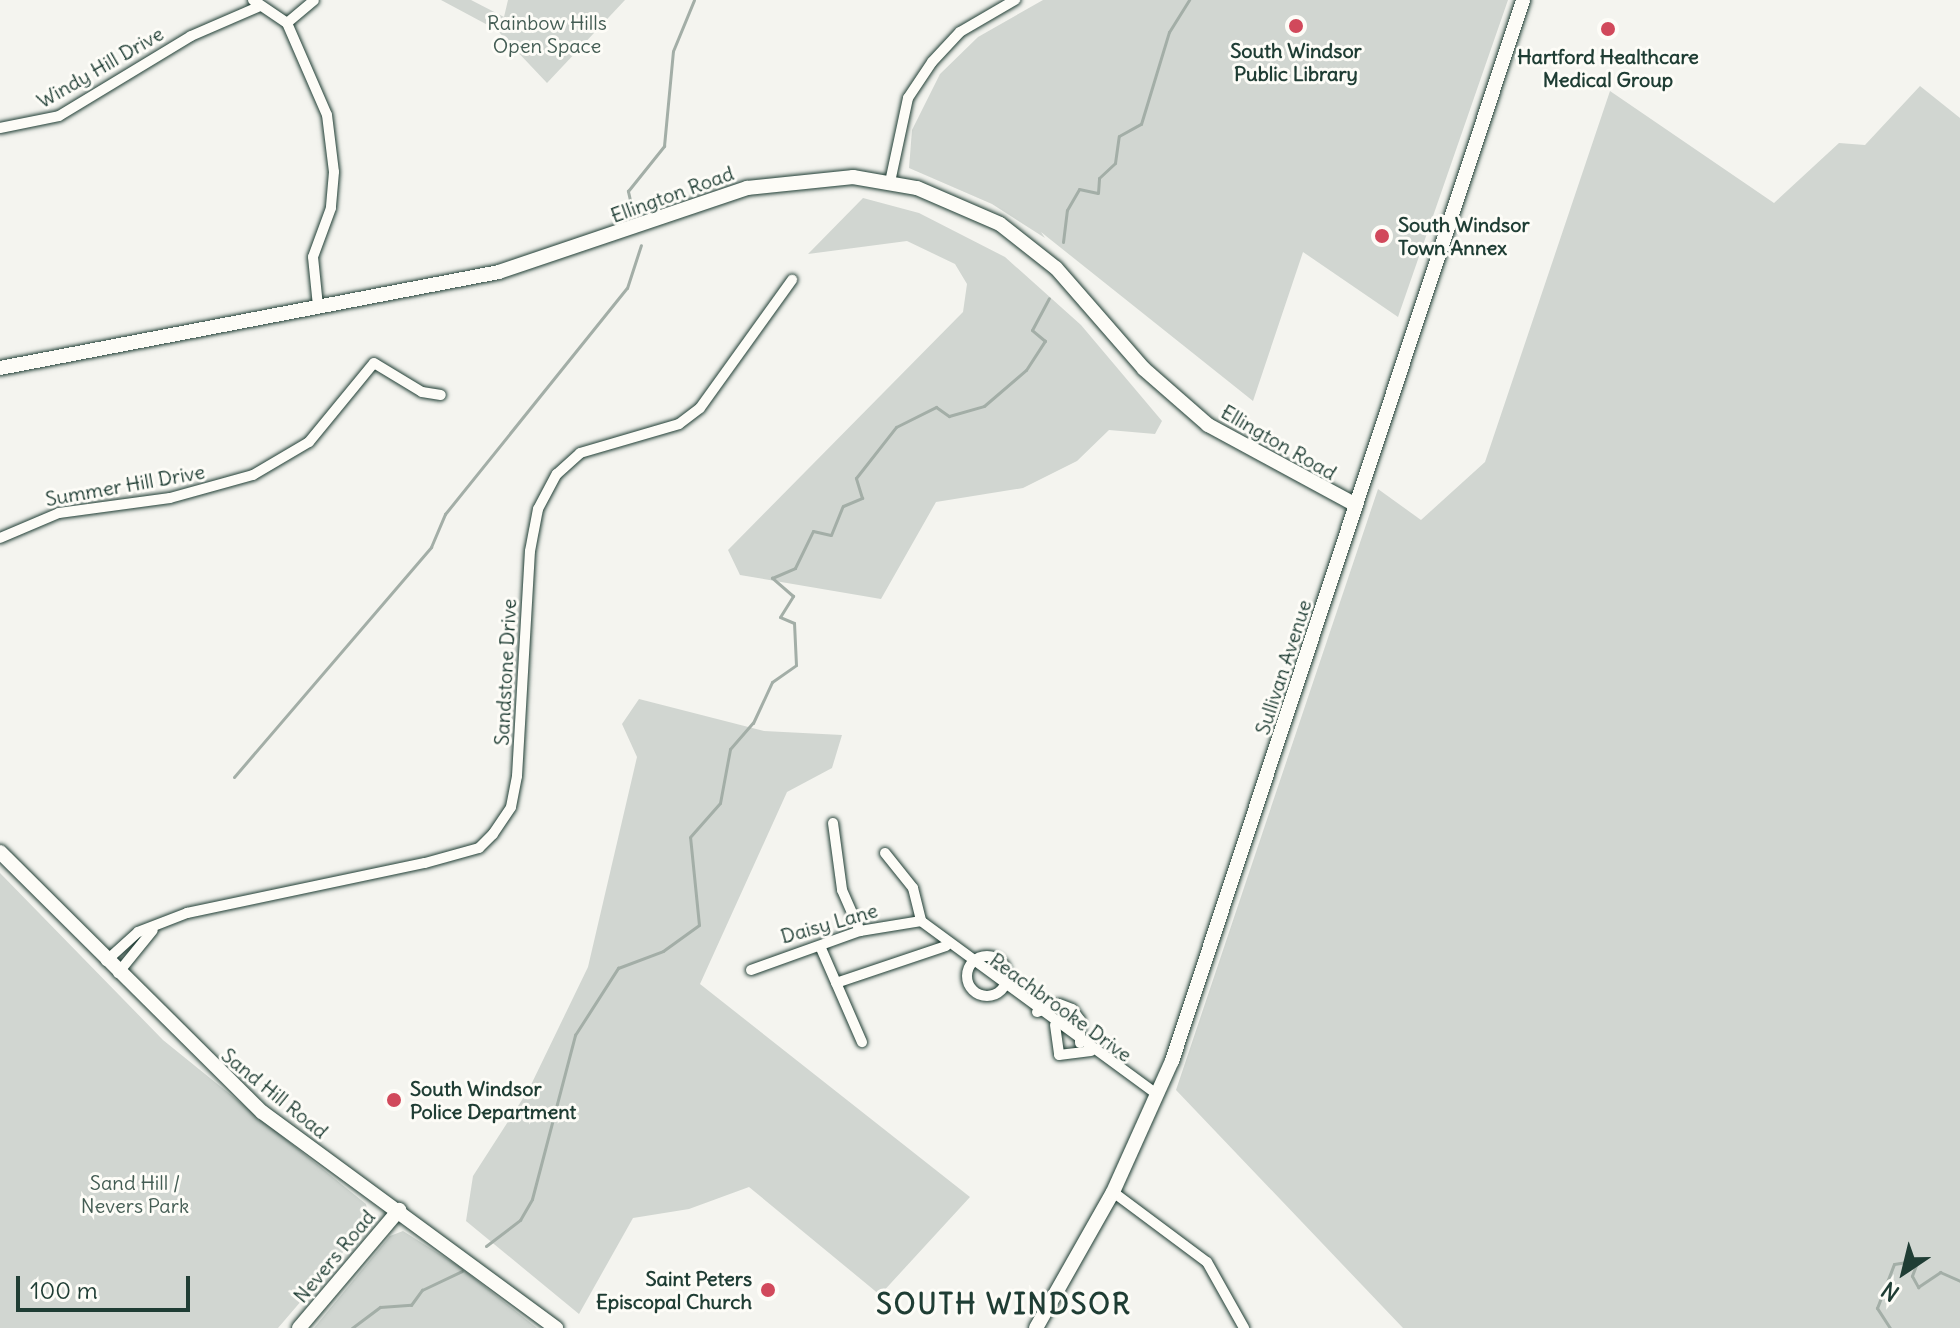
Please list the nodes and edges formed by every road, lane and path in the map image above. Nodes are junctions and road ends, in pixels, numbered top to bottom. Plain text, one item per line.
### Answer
1 (314, 0) edge
2 (1015, 0) edge
3 (1523, 0) edge
4 (256, 4) edge
5 (287, 23) junction
6 (0, 128) edge
7 (890, 182) junction
8 (792, 280) dead end
9 (318, 306) junction
10 (0, 368) edge
11 (441, 395) dead end
12 (1356, 505) junction
13 (0, 538) edge
14 (833, 823) dead end
15 (0, 852) edge
16 (885, 853) dead end
17 (921, 921) junction
18 (153, 930) junction
19 (860, 931) junction
20 (820, 946) junction
21 (946, 946) junction
22 (106, 961) junction
23 (970, 964) junction
24 (751, 970) dead end
25 (118, 973) junction
26 (836, 983) junction
27 (1005, 989) junction
28 (1037, 1012) junction
29 (1055, 1025) junction
30 (862, 1042) dead end
31 (1080, 1043) junction
32 (1091, 1051) junction
33 (1158, 1095) junction
34 (1113, 1192) junction
35 (399, 1210) junction
36 (299, 1328) edge
37 (556, 1328) edge
38 (1036, 1328) edge
39 (1244, 1328) edge

1 - 5 street
2 - 7 street
3 - 12 main road, Sullivan Avenue
4 - 5 street
4 - 6 street, Windy Hill Drive
5 - 9 street
7 - 9 main road, Ellington Road
7 - 12 main road, Ellington Road
8 - 18 street, Sandstone Drive
9 - 10 main road, Ellington Road
11 - 13 street, Summer Hill Drive
12 - 33 main road, Sullivan Avenue
14 - 19 street
15 - 22 main road, Sand Hill Road
16 - 17 street
17 - 19 street, Daisy Lane
17 - 21 street, Peachbrooke Drive
18 - 22 street, Sandstone Drive
18 - 25 street, Sandstone Drive
19 - 20 street, Daisy Lane
20 - 24 street, Daisy Lane
20 - 26 street
21 - 23 street, Peachbrooke Drive
21 - 26 street
22 - 25 main road, Sand Hill Road
23 - 27 street, Peachbrooke Drive
23 - 27 street
23 - 27 street
25 - 35 main road, Sand Hill Road
26 - 30 street
27 - 28 street, Peachbrooke Drive
28 - 29 street, Peachbrooke Drive
28 - 31 street
29 - 31 street, Peachbrooke Drive
29 - 32 street
31 - 32 street, Peachbrooke Drive
32 - 33 street, Peachbrooke Drive
33 - 34 main road, Sullivan Avenue
34 - 38 main road, Sullivan Avenue
34 - 39 street
35 - 36 main road, Nevers Road
35 - 37 main road, Sand Hill Road

